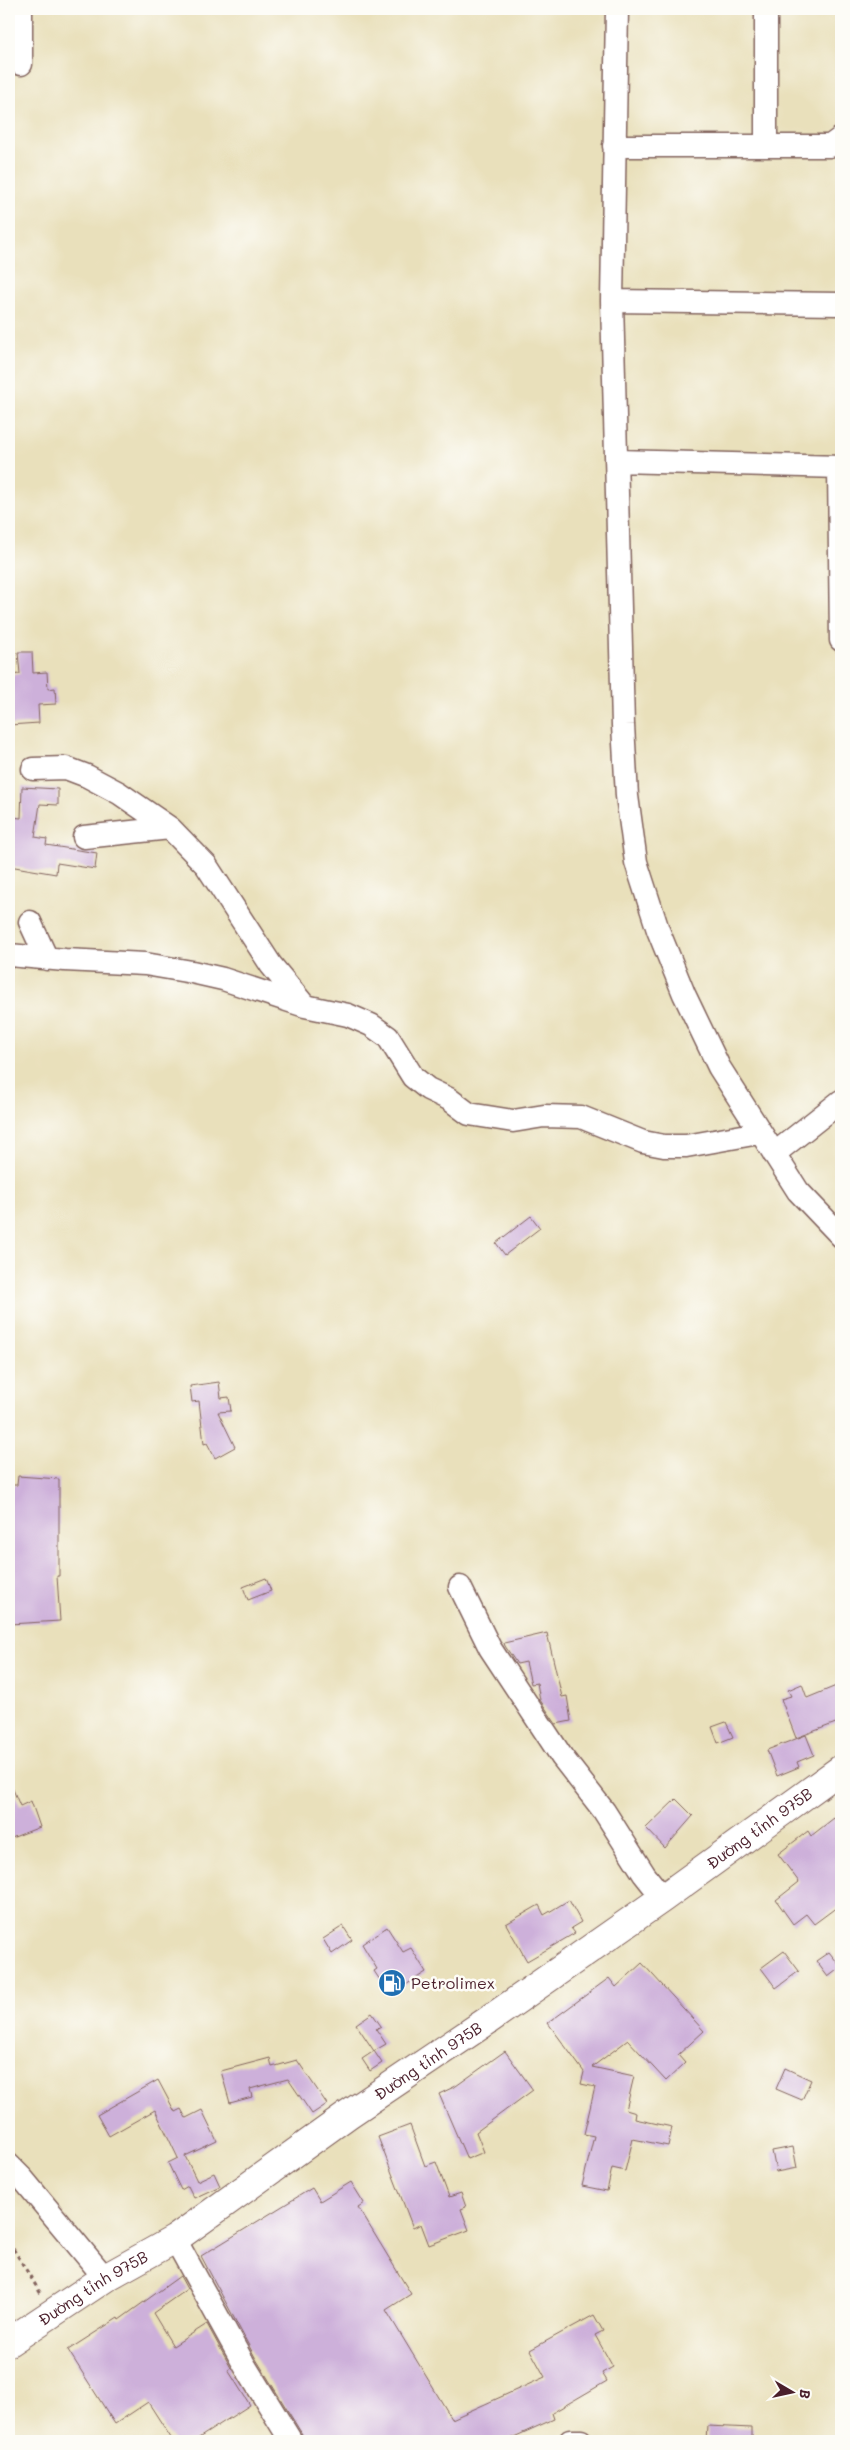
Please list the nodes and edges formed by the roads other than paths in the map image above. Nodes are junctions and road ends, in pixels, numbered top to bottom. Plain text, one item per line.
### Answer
1 (21, 9) edge
2 (617, 9) edge
3 (766, 9) edge
4 (21, 64) dead end
5 (841, 138) edge
6 (766, 145) junction
7 (614, 146) junction
8 (612, 302) junction
9 (841, 304) edge
10 (618, 461) junction
11 (840, 467) edge
12 (841, 640) edge
13 (32, 770) dead end
14 (170, 828) junction
15 (84, 837) dead end
16 (30, 922) dead end
17 (9, 955) edge
18 (47, 959) junction
19 (305, 1006) junction
20 (841, 1101) edge
21 (759, 1133) junction
22 (774, 1154) junction
23 (841, 1236) edge
24 (460, 1587) dead end
25 (841, 1769) edge
26 (663, 1898) junction
27 (9, 2165) edge
28 (175, 2239) junction
29 (105, 2278) junction
30 (9, 2342) edge
31 (292, 2441) edge
32 (570, 2441) edge
33 (580, 2441) edge

1 - 4 street
2 - 7 street
3 - 6 street
5 - 6 street
6 - 7 street
7 - 8 street
8 - 9 street
8 - 10 street
10 - 11 street
10 - 21 street
11 - 12 street
13 - 14 street
14 - 15 street
14 - 19 street
16 - 18 street
17 - 18 street
18 - 19 street
19 - 21 street
20 - 22 street
21 - 22 street
22 - 23 street
24 - 26 street
25 - 26 main road, Đường tỉnh 975B
26 - 28 main road, Đường tỉnh 975B
27 - 29 street
28 - 29 main road, Đường tỉnh 975B
28 - 31 street
29 - 30 main road, Đường tỉnh 975B
32 - 33 street

